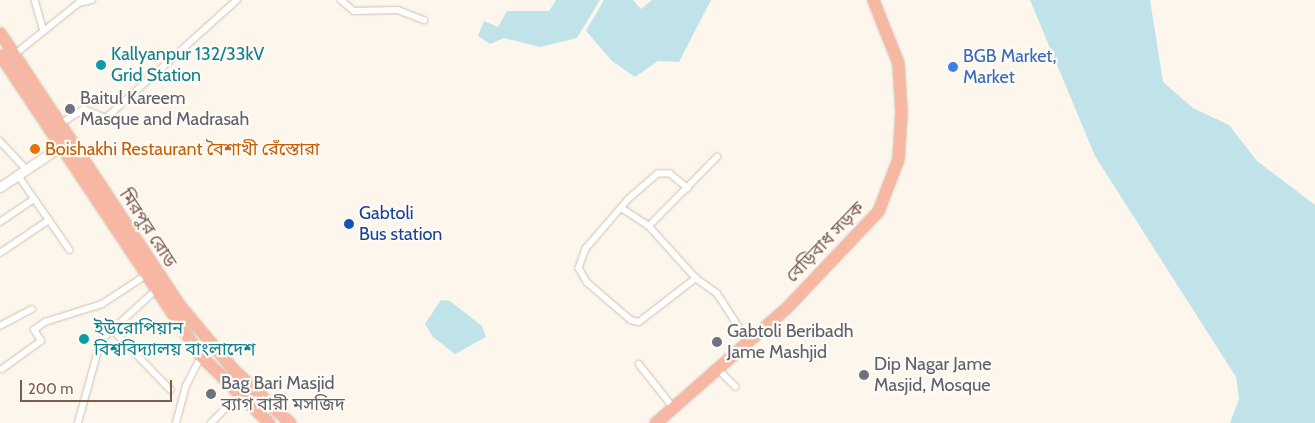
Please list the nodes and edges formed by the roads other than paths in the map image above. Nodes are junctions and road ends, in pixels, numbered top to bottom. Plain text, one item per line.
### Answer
1 (35, 0) edge
2 (92, 0) edge
3 (237, 0) edge
4 (242, 0) edge
5 (341, 0) edge
6 (873, 0) edge
7 (222, 15) junction
8 (424, 20) dead end
9 (44, 31) junction
10 (0, 33) edge
11 (0, 55) edge
12 (14, 55) junction
13 (60, 124) junction
14 (64, 140) junction
15 (0, 141) edge
16 (717, 158) dead end
17 (23, 166) junction
18 (18, 175) junction
19 (0, 181) edge
20 (0, 187) edge
21 (688, 188) junction
22 (34, 199) junction
23 (623, 209) junction
24 (49, 220) junction
25 (0, 222) edge
26 (649, 226) junction
27 (70, 250) dead end
28 (0, 252) edge
29 (145, 276) junction
30 (696, 278) junction
31 (155, 291) junction
32 (32, 309) dead end
33 (0, 326) edge
34 (111, 328) junction
35 (748, 341) junction
36 (202, 356) junction
37 (638, 364) dead end
38 (1, 368) edge
39 (718, 368) junction
40 (736, 387) dead end
41 (170, 390) dead end
42 (239, 395) junction
43 (674, 406) junction
44 (78, 423) edge
45 (176, 423) edge
46 (211, 423) edge
47 (269, 423) edge
48 (290, 423) edge
49 (655, 423) edge

1 - 9 street
2 - 9 street
3 - 7 street
4 - 7 street
5 - 8 street
6 - 35 highway, বেড়িবাধ সড়ক
7 - 13 street
9 - 12 street
10 - 12 highway, মিরপুর রোড
11 - 14 highway, মিরপুর রোড
12 - 13 highway, মিরপুর রোড
13 - 14 highway, মিরপুর রোড
14 - 17 main road
14 - 18 main road
14 - 29 highway, মিরপুর রোড
14 - 48 highway, মিরপুর রোড
15 - 17 street
16 - 21 street
17 - 19 main road
18 - 20 main road
18 - 22 street
21 - 23 street
21 - 26 street
22 - 24 street
22 - 25 street
23 - 26 street
23 - 30 street
24 - 27 street
24 - 28 street
26 - 30 street
29 - 31 highway, মিরপুর রোড
29 - 38 street
30 - 35 street
31 - 34 street
31 - 36 highway, মিরপুর রোড
32 - 33 street
34 - 41 street
34 - 44 street
35 - 39 highway, বেড়িবাধ সড়ক
36 - 42 highway, মিরপুর রোড
36 - 45 street
37 - 43 street
39 - 40 street
39 - 43 highway, বেড়িবাধ সড়ক
42 - 46 street
42 - 47 highway, মিরপুর রোড
43 - 49 highway, বেড়িবাধ সড়ক

